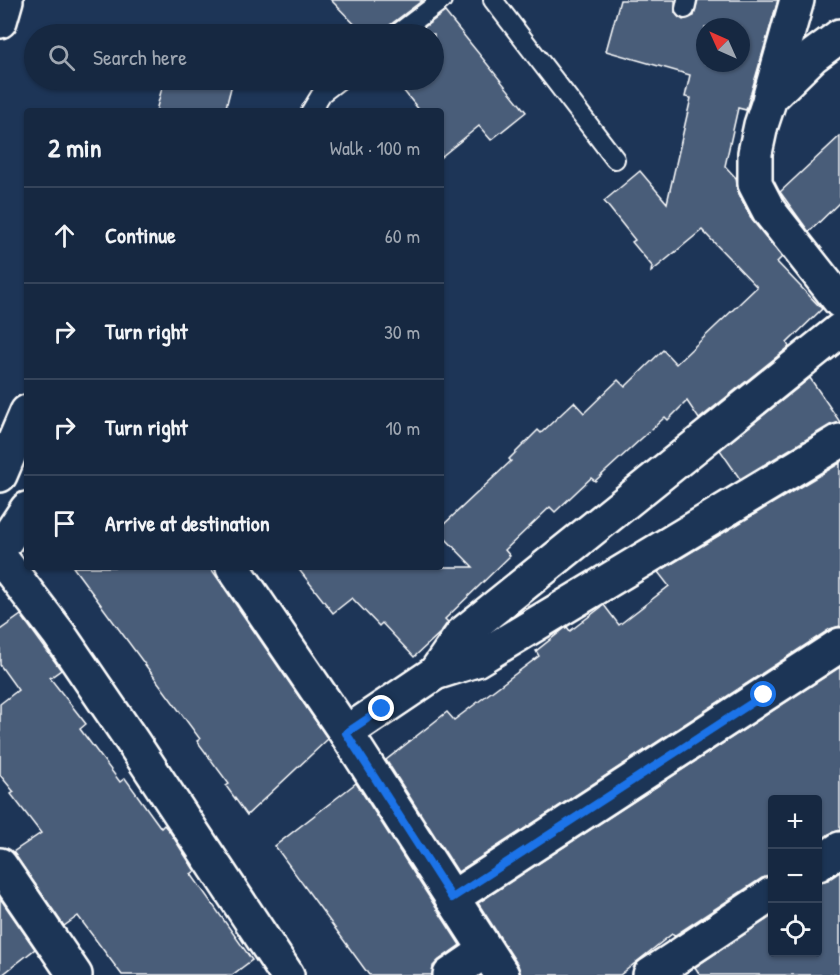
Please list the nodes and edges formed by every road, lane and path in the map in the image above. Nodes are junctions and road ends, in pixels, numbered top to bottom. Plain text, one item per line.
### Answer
1 (6, 0) edge
2 (442, 0) edge
3 (493, 0) edge
4 (797, 0) edge
5 (0, 21) edge
6 (411, 24) edge
7 (840, 36) edge
8 (326, 90) edge
9 (770, 98) junction
10 (313, 108) edge
11 (615, 159) dead end
12 (840, 301) edge
13 (840, 330) edge
14 (24, 419) edge
15 (840, 441) edge
16 (0, 475) edge
17 (24, 513) edge
18 (0, 549) edge
19 (0, 557) edge
20 (235, 570) edge
21 (840, 645) edge
22 (435, 673) junction
23 (346, 733) junction
24 (840, 849) edge
25 (822, 861) edge
26 (0, 866) edge
27 (768, 897) edge
28 (452, 898) junction
29 (493, 963) edge
30 (75, 975) edge
31 (287, 975) edge
32 (450, 975) edge
33 (650, 975) edge

1 - 5 main road
2 - 6 lane
3 - 11 lane
4 - 9 main road
7 - 9 main road
8 - 10 lane
9 - 12 main road
13 - 22 main road
14 - 16 main road
15 - 22 main road
17 - 18 main road
19 - 31 main road
20 - 23 main road
21 - 28 main road
22 - 23 main road
23 - 28 main road
24 - 25 main road
26 - 30 main road
27 - 33 main road
28 - 29 main road
29 - 32 main road

